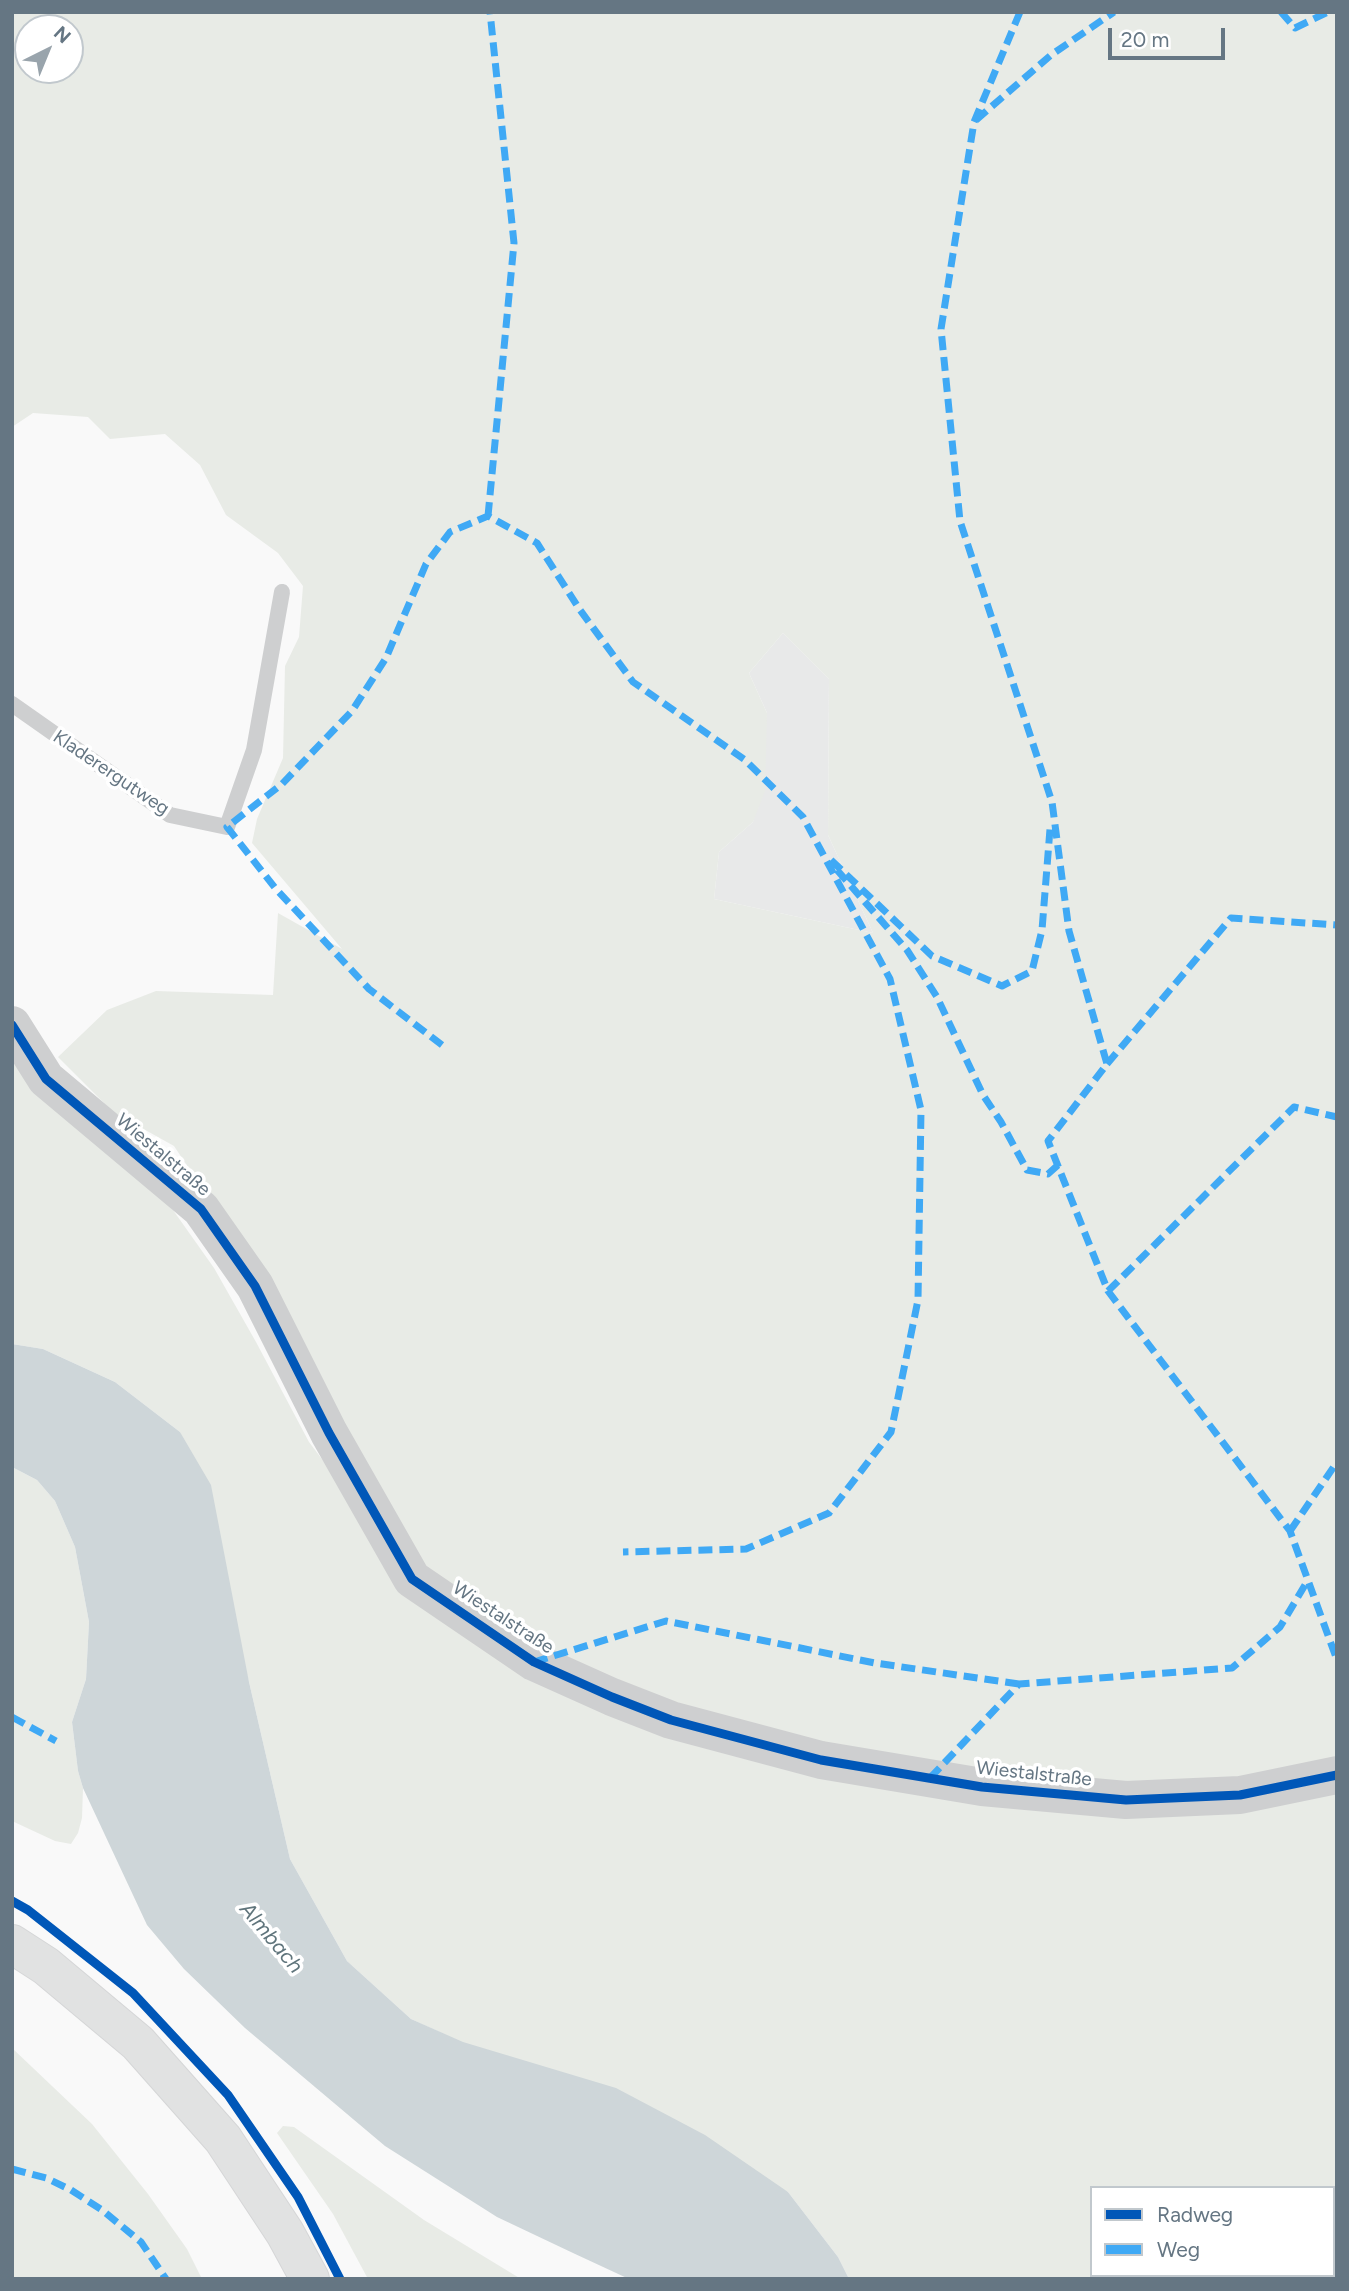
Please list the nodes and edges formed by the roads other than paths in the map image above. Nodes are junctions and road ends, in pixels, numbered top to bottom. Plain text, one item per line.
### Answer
1 (282, 592) dead end
2 (12, 704) edge
3 (12, 1025) edge
4 (1337, 1775) edge
5 (12, 1944) edge
6 (310, 2279) edge

1 - 2 lane, Kladerergutweg
3 - 4 street, Wiestalstraße
5 - 6 main road

